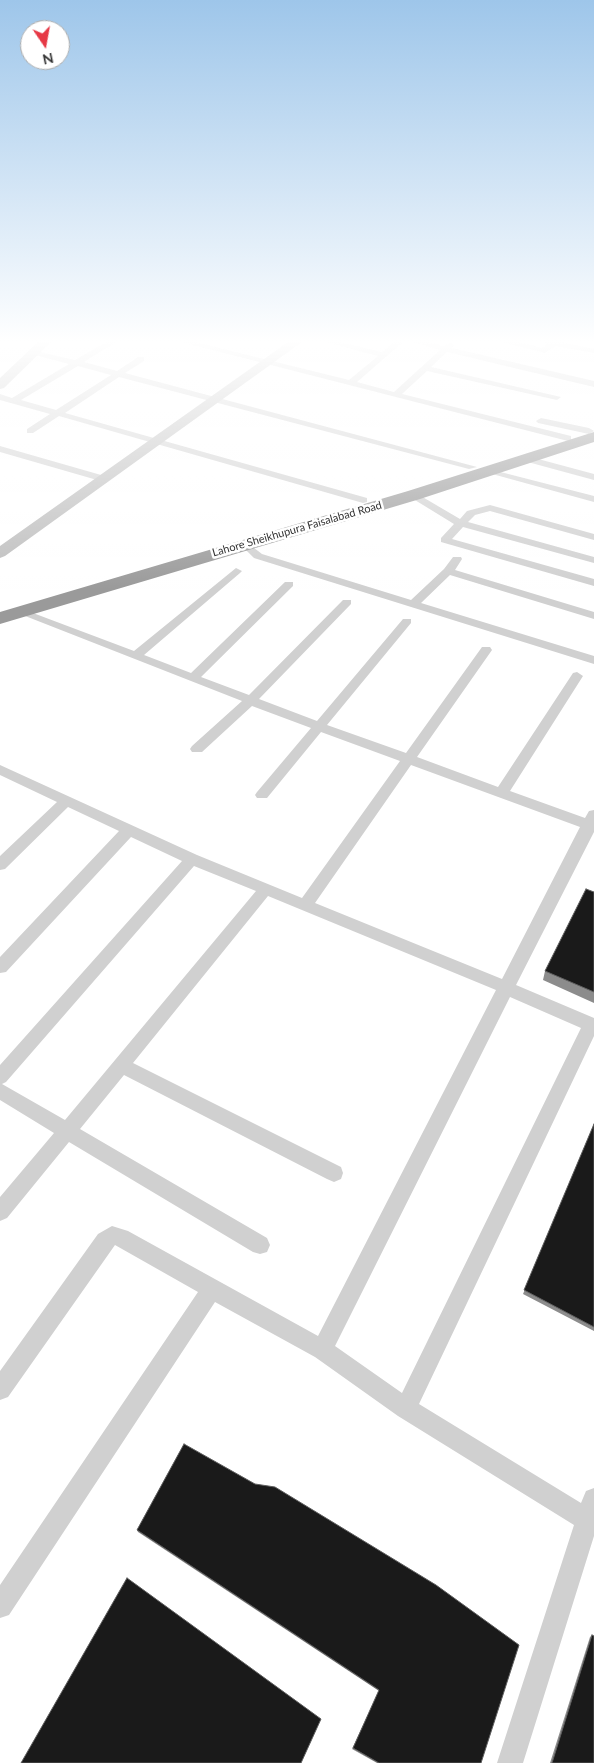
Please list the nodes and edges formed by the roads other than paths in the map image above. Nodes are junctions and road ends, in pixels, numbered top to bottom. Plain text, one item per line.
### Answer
1 (40, 424) edge
2 (99, 424) edge
3 (182, 424) edge
4 (309, 424) edge
5 (514, 424) edge
6 (548, 424) edge
7 (30, 431) dead end
8 (592, 435) edge
9 (568, 438) junction
10 (159, 441) junction
11 (0, 448) edge
12 (527, 459) junction
13 (480, 469) junction
14 (594, 477) edge
15 (104, 479) junction
16 (414, 495) junction
17 (594, 499) edge
18 (363, 500) junction
19 (459, 523) junction
20 (594, 537) edge
21 (245, 544) junction
22 (0, 553) edge
23 (457, 559) dead end
24 (594, 560) edge
25 (236, 571) dead end
26 (448, 571) junction
27 (594, 583) edge
28 (289, 584) dead end
29 (347, 602) dead end
30 (413, 604) junction
31 (0, 607) edge
32 (21, 612) junction
33 (594, 616) edge
34 (0, 618) edge
35 (407, 621) dead end
36 (486, 650) dead end
37 (136, 656) junction
38 (594, 660) edge
39 (577, 676) dead end
40 (193, 678) junction
41 (251, 700) junction
42 (320, 727) junction
43 (198, 749) dead end
44 (408, 760) junction
45 (0, 770) edge
46 (501, 794) junction
47 (262, 795) dead end
48 (65, 802) junction
49 (592, 823) edge
50 (129, 830) junction
51 (192, 859) junction
52 (0, 865) edge
53 (266, 889) junction
54 (305, 905) junction
55 (0, 967) edge
56 (505, 987) junction
57 (593, 1025) edge
58 (121, 1065) junction
59 (0, 1077) edge
60 (0, 1091) edge
61 (67, 1131) junction
62 (334, 1173) dead end
63 (0, 1212) edge
64 (260, 1245) dead end
65 (211, 1290) junction
66 (322, 1350) junction
67 (0, 1389) edge
68 (406, 1408) junction
69 (591, 1509) edge
70 (0, 1606) edge
71 (510, 1763) edge

1 - 7 street
2 - 10 street
3 - 10 street
4 - 13 street
5 - 9 street
6 - 8 street
8 - 9 highway, Lahore Sheikhupura Faisalabad Road
8 - 12 highway, Lahore Sheikhupura Faisalabad Road
9 - 13 highway, Lahore Sheikhupura Faisalabad Road
10 - 15 street
10 - 18 street
11 - 15 street
12 - 13 highway, Lahore Sheikhupura Faisalabad Road
12 - 14 street
13 - 16 highway, Lahore Sheikhupura Faisalabad Road
13 - 17 street
13 - 18 highway, Lahore Sheikhupura Faisalabad Road
15 - 22 street
16 - 19 street
16 - 21 highway, Lahore Sheikhupura Faisalabad Road
18 - 31 highway, Lahore Sheikhupura Faisalabad Road
19 - 20 street
19 - 24 street
19 - 27 street
21 - 30 street
21 - 32 highway, Lahore Sheikhupura Faisalabad Road
23 - 26 street
25 - 37 street
26 - 30 street
26 - 33 street
28 - 40 street
29 - 41 street
30 - 38 street
32 - 34 highway, Lahore Sheikhupura Faisalabad Road
32 - 37 street
35 - 42 street
36 - 44 street
37 - 40 street
39 - 46 street
40 - 41 street
41 - 42 street
41 - 43 street
42 - 44 street
42 - 47 street
44 - 46 street
44 - 54 street
45 - 48 street
46 - 49 street
48 - 50 street
48 - 52 street
49 - 56 street
50 - 51 street
50 - 55 street
51 - 53 street
51 - 59 street
53 - 54 street
53 - 58 street
54 - 56 street
56 - 57 street
56 - 66 street
57 - 68 street
58 - 61 street
58 - 62 street
60 - 61 street
61 - 63 street
61 - 64 street
65 - 66 street
65 - 67 street
65 - 70 street
66 - 68 street
68 - 69 street
69 - 71 street

